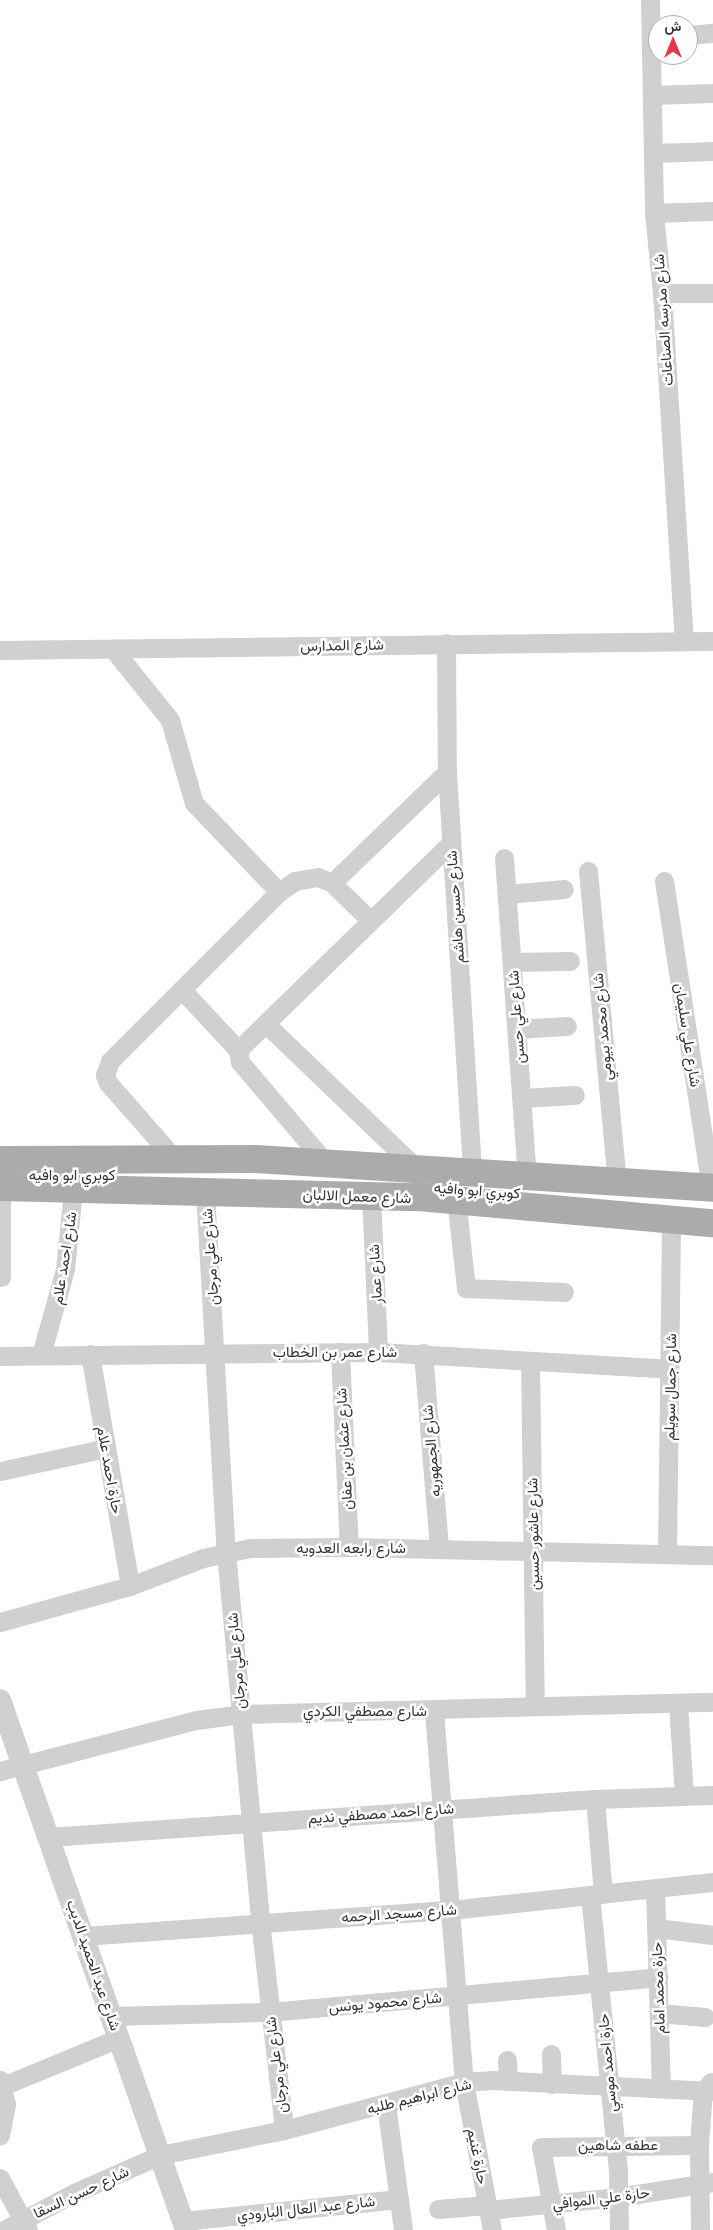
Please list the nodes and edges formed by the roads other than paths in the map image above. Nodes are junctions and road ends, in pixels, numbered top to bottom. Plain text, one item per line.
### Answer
1 (650, 0) edge
2 (652, 15) edge
3 (713, 33) edge
4 (698, 34) edge
5 (653, 65) edge
6 (713, 93) edge
7 (652, 95) junction
8 (713, 151) edge
9 (653, 153) junction
10 (713, 211) edge
11 (654, 213) junction
12 (662, 293) junction
13 (713, 293) edge
14 (684, 639) junction
15 (713, 641) edge
16 (446, 643) junction
17 (114, 649) junction
18 (0, 650) edge
19 (447, 772) junction
20 (451, 843) junction
21 (504, 858) dead end
22 (588, 871) dead end
23 (664, 881) dead end
24 (332, 882) junction
25 (564, 888) dead end
26 (280, 892) junction
27 (507, 894) junction
28 (370, 920) junction
29 (570, 961) dead end
30 (512, 962) junction
31 (183, 990) junction
32 (267, 1025) junction
33 (567, 1026) dead end
34 (516, 1029) junction
35 (238, 1050) junction
36 (576, 1095) dead end
37 (522, 1098) junction
38 (174, 1158) junction
39 (0, 1160) edge
40 (326, 1163) junction
41 (416, 1167) junction
42 (472, 1170) junction
43 (528, 1175) junction
44 (0, 1183) edge
45 (617, 1183) junction
46 (73, 1190) junction
47 (206, 1192) junction
48 (712, 1195) edge
49 (371, 1196) junction
50 (456, 1199) junction
51 (671, 1221) junction
52 (713, 1223) edge
53 (0, 1277) edge
54 (564, 1292) dead end
55 (340, 1352) junction
56 (378, 1352) junction
57 (217, 1353) junction
58 (423, 1353) junction
59 (90, 1354) junction
60 (41, 1355) junction
61 (0, 1356) edge
62 (530, 1361) junction
63 (670, 1369) junction
64 (106, 1448) junction
65 (0, 1471) edge
66 (349, 1547) junction
67 (439, 1549) junction
68 (533, 1551) junction
69 (226, 1552) junction
70 (666, 1552) junction
71 (713, 1555) edge
72 (130, 1586) junction
73 (0, 1622) edge
74 (0, 1700) edge
75 (713, 1702) edge
76 (678, 1703) junction
77 (535, 1706) junction
78 (434, 1711) junction
79 (241, 1714) junction
80 (24, 1763) junction
81 (0, 1771) edge
82 (713, 1795) edge
83 (684, 1796) junction
84 (596, 1799) junction
85 (440, 1809) junction
86 (253, 1821) junction
87 (49, 1837) junction
88 (713, 1882) edge
89 (655, 1889) junction
90 (596, 1895) junction
91 (450, 1910) junction
92 (260, 1921) junction
93 (656, 1928) junction
94 (713, 1935) edge
95 (84, 1936) junction
96 (658, 1977) junction
97 (601, 1984) junction
98 (458, 1996) junction
99 (269, 2012) junction
100 (659, 2013) junction
101 (111, 2016) junction
102 (705, 2017) dead end
103 (119, 2038) junction
104 (552, 2054) dead end
105 (508, 2060) dead end
106 (508, 2081) junction
107 (464, 2082) junction
108 (1, 2084) edge
109 (552, 2084) junction
110 (608, 2086) junction
111 (661, 2087) junction
112 (710, 2087) edge
113 (386, 2104) junction
114 (284, 2130) junction
115 (0, 2134) edge
116 (615, 2145) junction
117 (699, 2145) junction
118 (160, 2156) junction
119 (0, 2178) edge
120 (706, 2184) edge
121 (618, 2197) junction
122 (399, 2199) junction
123 (551, 2205) junction
124 (488, 2207) junction
125 (438, 2209) dead end
126 (25, 2225) edge
127 (184, 2225) edge
128 (4, 2230) edge
129 (403, 2230) edge
130 (492, 2230) edge
131 (556, 2230) edge
132 (619, 2230) edge
133 (700, 2230) edge

1 - 2 street, شارع مدرسه الصناعات
3 - 4 street
5 - 7 street, شارع مدرسه الصناعات
6 - 7 street
7 - 9 street, شارع مدرسه الصناعات
8 - 9 street
9 - 11 street, شارع مدرسه الصناعات
10 - 11 street
11 - 12 street, شارع مدرسه الصناعات
12 - 13 street
12 - 14 street, شارع مدرسه الصناعات
14 - 15 street, شارع المدارس
14 - 16 street, شارع المدارس
16 - 17 street, شارع المدارس
16 - 19 street, شارع حسين هاشم
17 - 18 street, شارع المدارس
17 - 26 street
19 - 20 street, شارع حسين هاشم
19 - 24 street
20 - 28 street
20 - 42 street, شارع حسين هاشم
21 - 27 street, شارع علي حسن
22 - 45 street, شارع محمد بيومي
23 - 48 street, شارع علي سليمان
24 - 26 street
24 - 28 street
25 - 27 street
26 - 31 street
27 - 30 street, شارع علي حسن
28 - 32 street
29 - 30 street
30 - 34 street, شارع علي حسن
31 - 35 street
31 - 38 street
32 - 35 street
32 - 41 street
33 - 34 street
34 - 37 street, شارع علي حسن
35 - 40 street
36 - 37 street
37 - 43 street, شارع علي حسن
38 - 39 main road, شارع معمل الالبان
38 - 40 main road, شارع معمل الالبان
40 - 41 main road, شارع معمل الالبان
41 - 42 main road, شارع معمل الالبان
42 - 43 main road, شارع معمل الالبان
43 - 45 main road, شارع معمل الالبان
44 - 46 main road, شارع معمل الالبان
44 - 48 main road, كوبري ابو وافيه
44 - 53 street
45 - 48 main road, شارع معمل الالبان
46 - 47 main road, شارع معمل الالبان
46 - 60 street, شارع احمد علام
47 - 49 main road, شارع معمل الالبان
47 - 57 street, شارع علي مرجان
49 - 50 main road, شارع معمل الالبان
49 - 56 street, شارع عمار
50 - 51 main road, شارع معمل الالبان
50 - 54 street
51 - 52 main road, شارع معمل الالبان
51 - 63 street, شارع جمال سويلم
55 - 56 street, شارع عمر بن الخطاب
55 - 57 street, شارع عمر بن الخطاب
55 - 66 street, شارع عثمان بن عفان
56 - 58 street, شارع عمر بن الخطاب
57 - 59 street, شارع عمر بن الخطاب
57 - 69 street, شارع علي مرجان
58 - 62 street, شارع عمر بن الخطاب
58 - 67 street, شارع الجمهوريه
59 - 60 street, شارع عمر بن الخطاب
59 - 64 street, حارة احمد علام
60 - 61 street, شارع عمر بن الخطاب
62 - 63 street, شارع عمر بن الخطاب
62 - 68 street, شارع عاشور حسين
63 - 70 street, شارع جمال سويلم
64 - 65 street
64 - 72 street, حارة احمد علام
66 - 67 street, شارع رابعه العدويه
66 - 69 street, شارع رابعه العدويه
67 - 68 street, شارع رابعه العدويه
68 - 70 street, شارع رابعه العدويه
68 - 77 street, شارع عاشور حسين
69 - 72 street, شارع رابعه العدويه
69 - 79 street, شارع علي مرجان
70 - 71 street, شارع رابعه العدويه
72 - 73 street, شارع رابعه العدويه
74 - 80 street, شارع عبد الحميد الديب
75 - 76 street, شارع مصطفي الكردي
76 - 77 street, شارع مصطفي الكردي
76 - 83 street
77 - 78 street, شارع مصطفي الكردي
78 - 79 street, شارع مصطفي الكردي
78 - 85 street, حارة غنيم
79 - 80 street, شارع مصطفي الكردي
79 - 86 street, شارع علي مرجان
80 - 81 street, شارع مصطفي الكردي
80 - 87 street, شارع عبد الحميد الديب
82 - 83 street, شارع احمد مصطفي نديم
83 - 84 street, شارع احمد مصطفي نديم
84 - 85 street, شارع احمد مصطفي نديم
84 - 90 street, حارة احمد موسي
85 - 86 street, شارع احمد مصطفي نديم
85 - 91 street, حارة غنيم
86 - 87 street, شارع احمد مصطفي نديم
86 - 92 street, شارع علي مرجان
87 - 95 street, شارع عبد الحميد الديب
88 - 89 street, شارع مسجد الرحمه
89 - 90 street, شارع مسجد الرحمه
89 - 93 street, حارة محمد امام
90 - 91 street, شارع مسجد الرحمه
90 - 97 street, حارة احمد موسي
91 - 92 street, شارع مسجد الرحمه
91 - 98 street, حارة غنيم
92 - 95 street, شارع مسجد الرحمه
92 - 99 street, شارع علي مرجان
93 - 94 street
93 - 96 street, حارة محمد امام
95 - 101 street, شارع عبد الحميد الديب
96 - 97 street, شارع محمود يونس
96 - 100 street, حارة محمد امام
97 - 98 street, شارع محمود يونس
97 - 110 street, حارة احمد موسي
98 - 99 street, شارع محمود يونس
98 - 107 street, حارة غنيم
99 - 101 street, شارع محمود يونس
99 - 114 street, شارع علي مرجان
100 - 102 street
100 - 111 street, حارة محمد امام
101 - 103 street, شارع عبد الحميد الديب
103 - 108 street
103 - 118 street, شارع عبد الحميد الديب
104 - 109 street
105 - 106 street
106 - 107 street, شارع ابراهيم طلبه
106 - 109 street, شارع ابراهيم طلبه
107 - 113 street, شارع ابراهيم طلبه
107 - 124 street, حارة غنيم
108 - 115 street
109 - 110 street, شارع ابراهيم طلبه
110 - 111 street, شارع ابراهيم طلبه
110 - 116 street, حارة احمد موسي
111 - 112 street, شارع ابراهيم طلبه
112 - 117 street
113 - 114 street, شارع ابراهيم طلبه
113 - 122 street
114 - 118 street, شارع ابراهيم طلبه
116 - 117 street, عطفه شاهين
116 - 121 street, حارة احمد موسي
116 - 123 street, عطفه شاهين
117 - 120 street
118 - 126 street, شارع حسن السقا
118 - 127 street, شارع عبد الحميد الديب
119 - 126 street
120 - 121 street, حارة علي الموافي
120 - 133 street
121 - 123 street, حارة علي الموافي
121 - 132 street, حارة احمد موسي
122 - 127 street, شارع عبد العال البارودي
122 - 129 street
123 - 124 street, حارة علي الموافي
123 - 131 street
124 - 125 street, حارة علي الموافي
124 - 130 street, حارة غنيم
126 - 128 street, شارع حسن السقا

